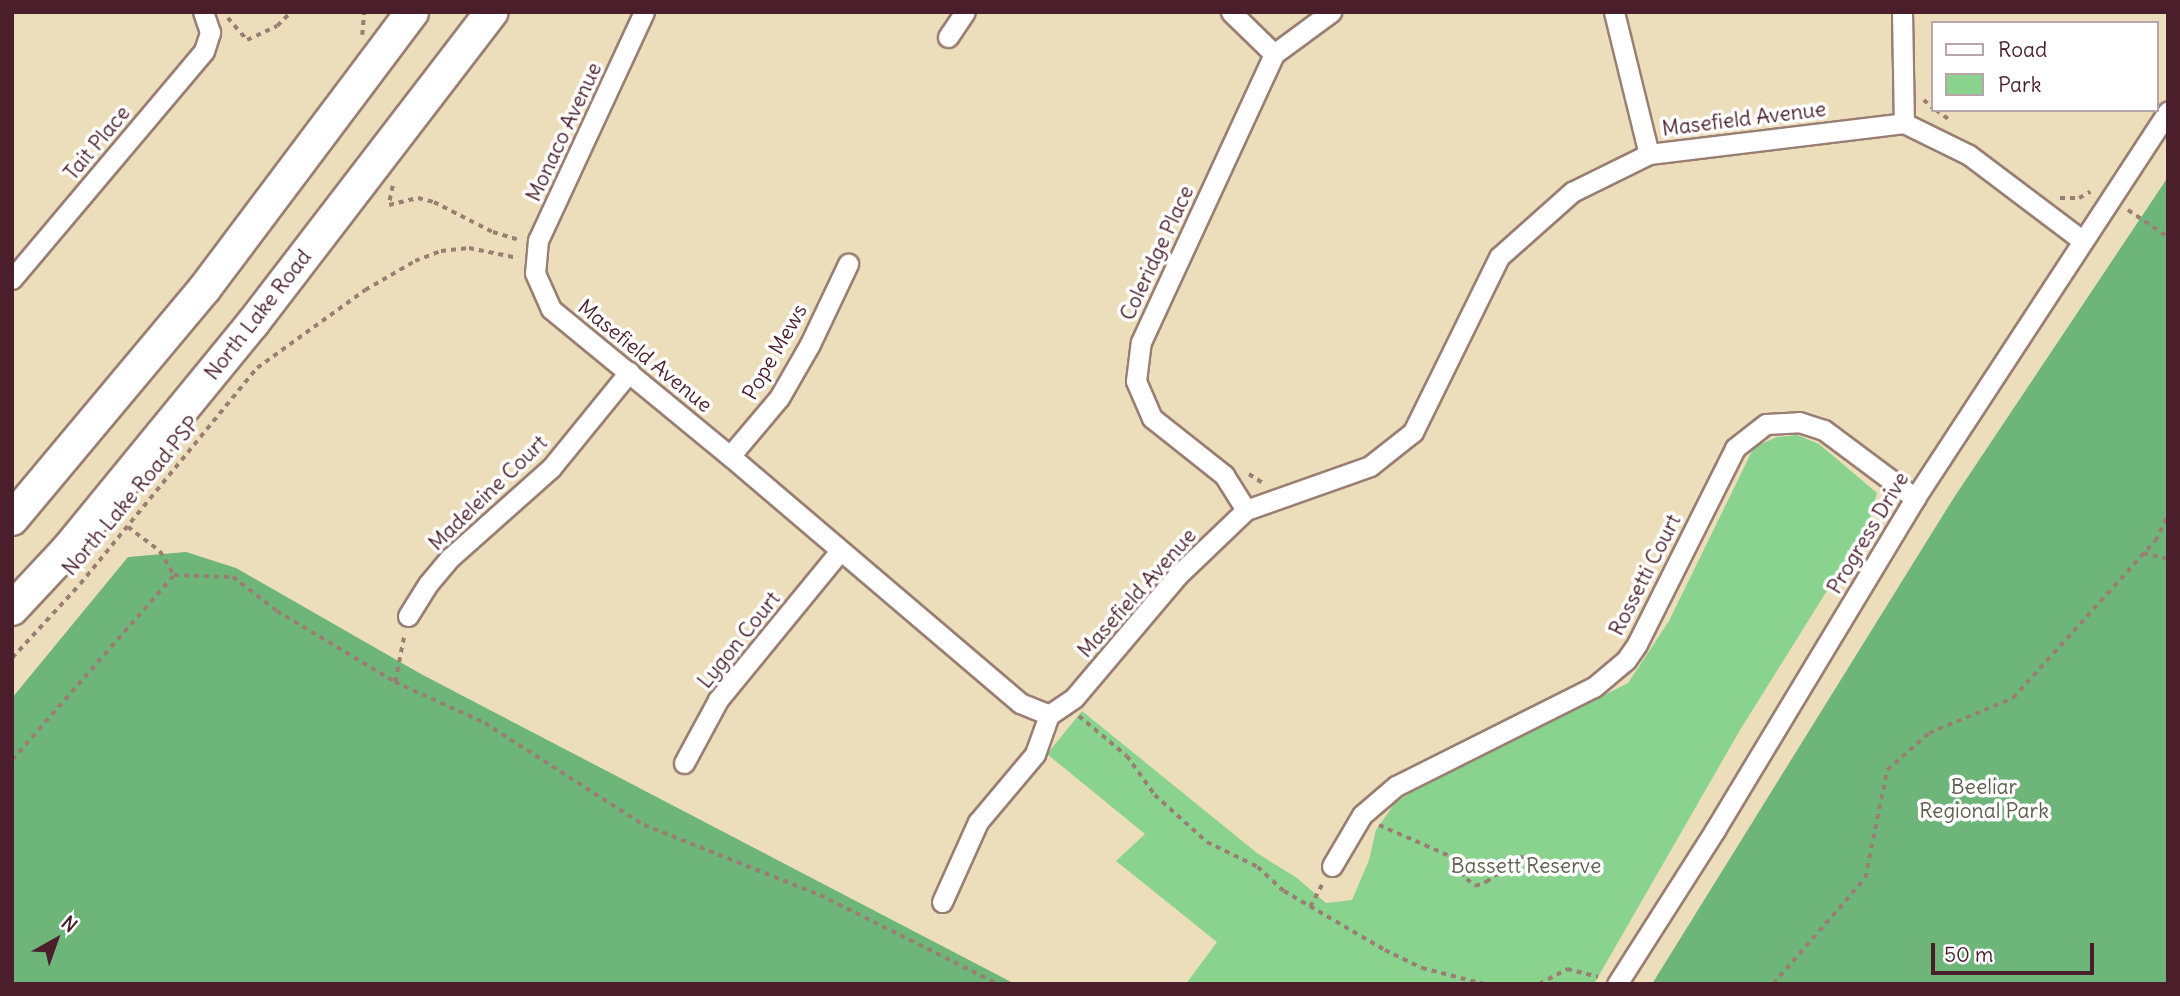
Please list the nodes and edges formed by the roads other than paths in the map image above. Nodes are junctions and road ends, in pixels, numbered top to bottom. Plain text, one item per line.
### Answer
1 (203, 12) edge
2 (412, 12) edge
3 (492, 12) edge
4 (644, 12) edge
5 (965, 12) edge
6 (1231, 12) edge
7 (1331, 12) edge
8 (1614, 12) edge
9 (1902, 12) edge
10 (948, 37) dead end
11 (1274, 54) junction
12 (2168, 112) edge
13 (1904, 123) junction
14 (1649, 154) junction
15 (2082, 240) junction
16 (536, 260) joint
17 (848, 264) dead end
18 (12, 278) edge
19 (629, 372) junction
20 (730, 456) junction
21 (1915, 498) junction
22 (1245, 510) junction
23 (12, 519) edge
24 (840, 551) junction
25 (12, 609) edge
26 (408, 616) road end
27 (1057, 710) junction
28 (684, 763) dead end
29 (1332, 866) road end
30 (942, 902) dead end
31 (1618, 983) edge

1 - 18 street, Tait Place
2 - 23 main road
3 - 25 main road, North Lake Road
4 - 16 street, Monaco Avenue
5 - 10 street
6 - 11 street
7 - 11 street, Coleridge Place
8 - 14 street
9 - 13 street
11 - 22 street, Coleridge Place
12 - 15 street, Progress Drive
13 - 14 street, Masefield Avenue
13 - 15 street
14 - 22 street, Masefield Avenue
15 - 21 street, Progress Drive
16 - 19 street, Masefield Avenue
17 - 20 street, Pope Mews
19 - 20 street, Masefield Avenue
19 - 26 street, Madeleine Court
20 - 24 street, Masefield Avenue
21 - 29 street, Rossetti Court
21 - 31 street, Progress Drive
22 - 27 street, Masefield Avenue
24 - 27 street, Masefield Avenue
24 - 28 street, Lygon Court
27 - 30 street

